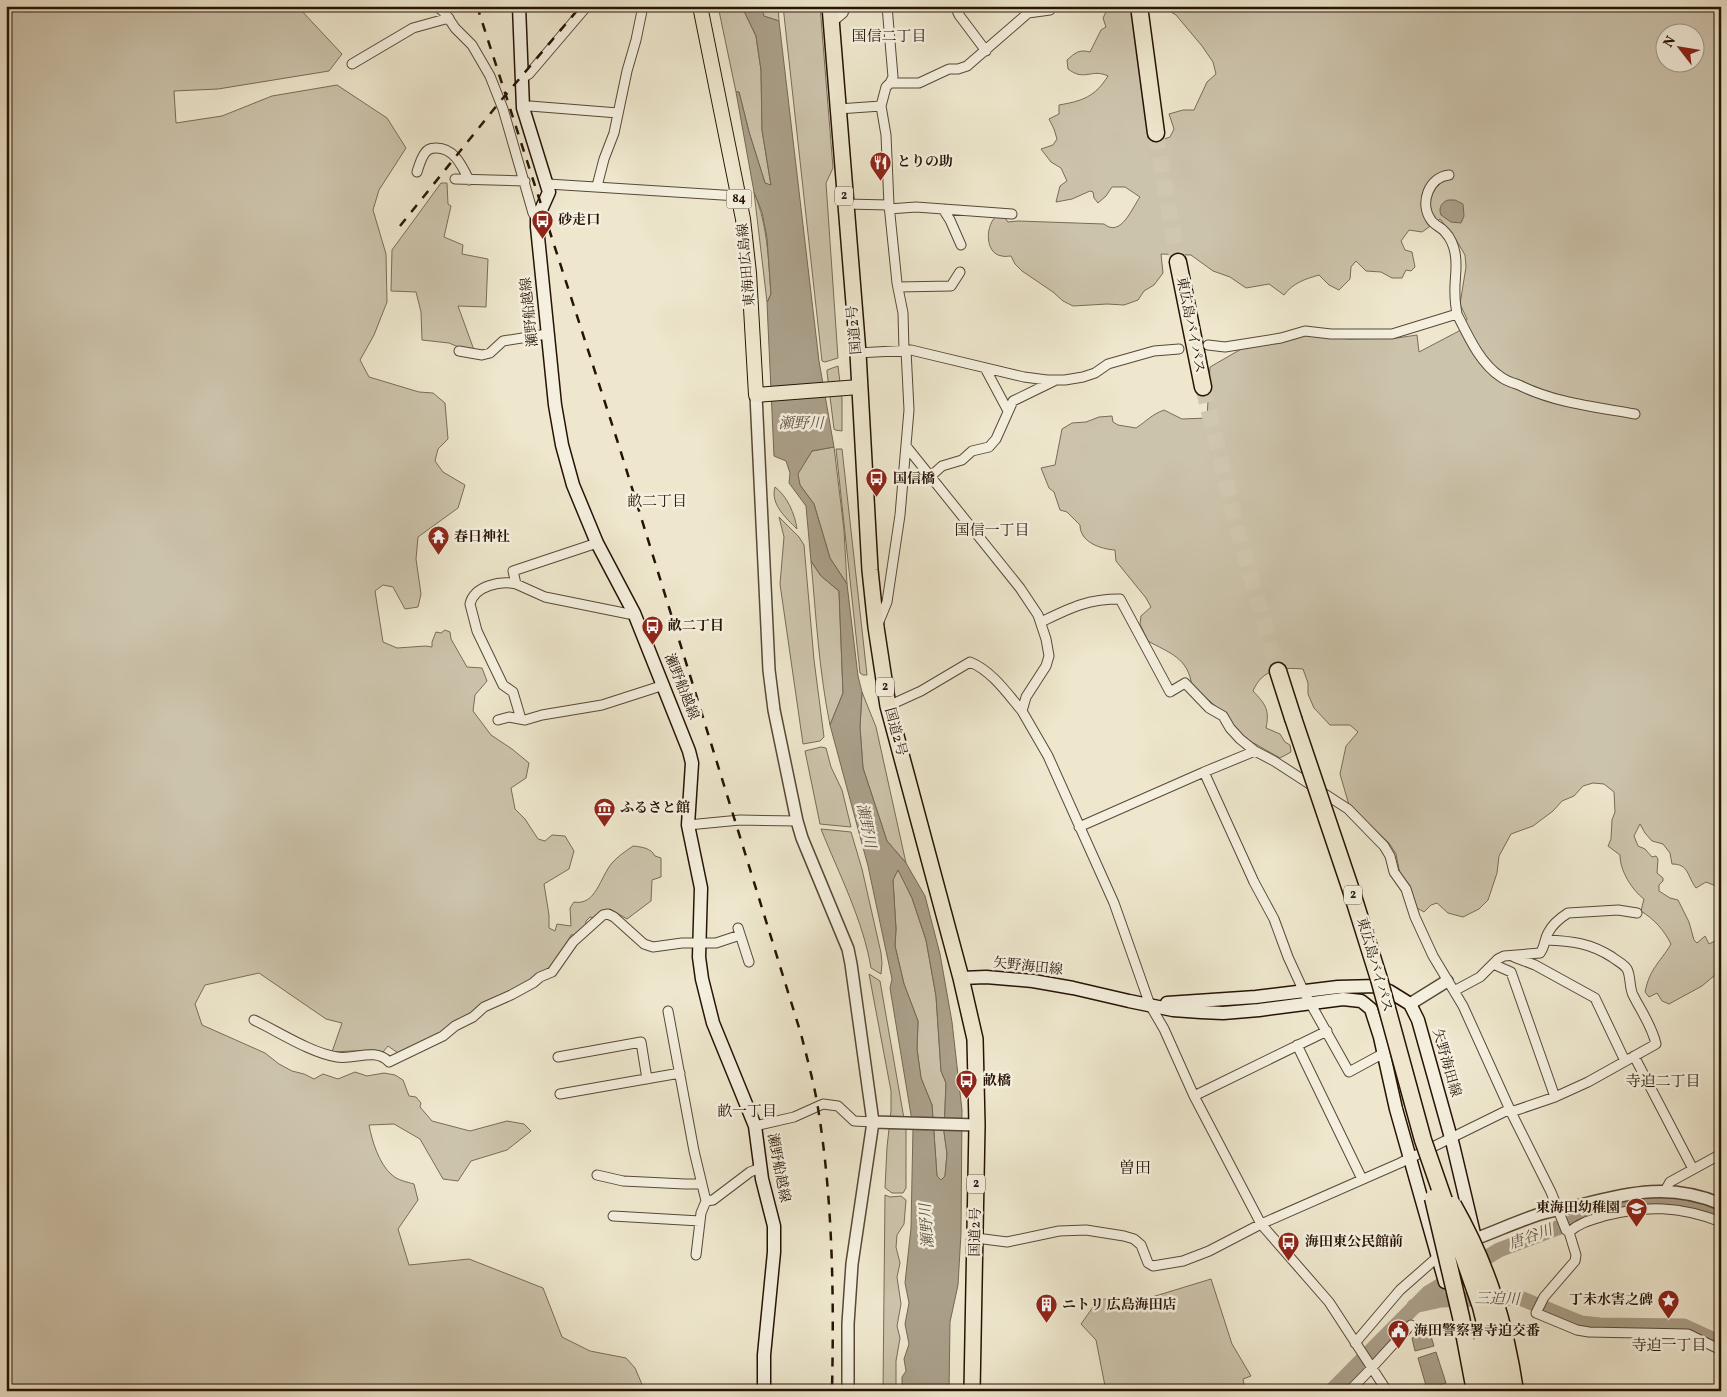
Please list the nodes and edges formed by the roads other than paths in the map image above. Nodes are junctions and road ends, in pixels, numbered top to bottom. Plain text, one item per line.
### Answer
1 (438, 6) edge
2 (519, 6) edge
3 (587, 6) edge
4 (643, 6) edge
5 (700, 6) edge
6 (830, 6) edge
7 (846, 6) edge
8 (886, 6) edge
9 (955, 6) edge
10 (1140, 8) edge
11 (1050, 10) dead end
12 (449, 18) junction
13 (831, 23) junction
14 (986, 51) junction
15 (352, 64) dead end
16 (522, 78) junction
17 (890, 83) junction
18 (881, 106) junction
19 (523, 108) junction
20 (838, 109) junction
21 (618, 113) junction
22 (1156, 133) tunnel mouth
23 (417, 172) dead end
24 (1449, 175) dead end
25 (455, 179) dead end
26 (469, 180) junction
27 (525, 181) junction
28 (548, 184) junction
29 (597, 186) junction
30 (738, 196) junction
31 (845, 204) junction
32 (889, 207) junction
33 (943, 209) junction
34 (1012, 214) dead end
35 (537, 219) junction
36 (961, 245) dead end
37 (1178, 262) tunnel mouth
38 (960, 272) dead end
39 (898, 287) junction
40 (1457, 314) junction
41 (547, 334) junction
42 (1208, 345) dead end
43 (1179, 349) dead end
44 (905, 350) junction
45 (459, 352) dead end
46 (858, 354) junction
47 (985, 368) junction
48 (1055, 380) junction
49 (859, 386) junction
50 (1203, 387) tunnel mouth
51 (758, 394) junction
52 (1008, 411) junction
53 (1635, 414) dead end
54 (906, 446) junction
55 (931, 476) junction
56 (597, 542) junction
57 (516, 584) junction
58 (634, 613) junction
59 (1041, 622) junction
60 (876, 627) junction
61 (1278, 671) tunnel mouth
62 (664, 685) junction
63 (888, 706) junction
64 (1022, 711) junction
65 (521, 719) junction
66 (498, 720) dead end
67 (1255, 751) junction
68 (1204, 772) junction
69 (797, 821) junction
70 (688, 825) junction
71 (1079, 827) junction
72 (1637, 913) dead end
73 (1546, 940) junction
74 (700, 942) junction
75 (1511, 956) junction
76 (749, 962) dead end
77 (1493, 964) junction
78 (961, 978) junction
79 (1447, 980) junction
80 (1389, 990) junction
81 (1454, 991) junction
82 (1304, 992) junction
83 (1311, 1003) junction
84 (1410, 1004) junction
85 (1150, 1005) junction
86 (1371, 1009) junction
87 (668, 1011) dead end
88 (254, 1020) dead end
89 (1327, 1031) junction
90 (1297, 1046) junction
91 (1384, 1052) junction
92 (558, 1057) dead end
93 (1629, 1059) junction
94 (680, 1073) junction
95 (1405, 1074) junction
96 (647, 1079) junction
97 (560, 1094) dead end
98 (1194, 1096) junction
99 (1556, 1097) junction
100 (1510, 1111) junction
101 (873, 1122) junction
102 (970, 1125) junction
103 (755, 1126) junction
104 (1451, 1138) junction
105 (1721, 1154) edge
106 (1410, 1158) junction
107 (760, 1168) junction
108 (1693, 1169) junction
109 (597, 1175) dead end
110 (1434, 1175) junction
111 (1362, 1179) junction
112 (701, 1184) junction
113 (1664, 1191) junction
114 (706, 1201) junction
115 (1721, 1204) edge
116 (1560, 1215) junction
117 (613, 1216) dead end
118 (700, 1221) junction
119 (1721, 1222) edge
120 (1260, 1224) junction
121 (1567, 1231) junction
122 (976, 1238) junction
123 (1477, 1245) junction
124 (696, 1255) dead end
125 (1438, 1256) junction
126 (1411, 1325) dead end
127 (1357, 1345) junction
128 (1721, 1350) edge
129 (1370, 1366) junction
130 (764, 1391) edge
131 (848, 1391) edge
132 (972, 1391) edge
133 (1349, 1391) edge
134 (1387, 1391) edge
135 (1476, 1391) edge
136 (1488, 1391) edge
137 (1500, 1391) edge
138 (1511, 1391) edge
139 (1516, 1391) edge

1 - 12 street
2 - 16 main road
3 - 16 street
4 - 21 street
5 - 30 main road, 東海田広島線 / 84
6 - 13 highway, 国道2号 / 2
7 - 13 street
8 - 17 street
9 - 14 street
10 - 22 highway
11 - 14 street
12 - 15 street
12 - 27 street
13 - 20 highway, 国道2号 / 2
14 - 17 street
16 - 19 main road
17 - 18 street
18 - 20 street
18 - 32 street
19 - 21 street
19 - 28 main road
20 - 31 highway, 国道2号 / 2
21 - 29 street
23 - 26 street
24 - 40 street
25 - 26 street
26 - 27 street
27 - 35 street
28 - 29 street
28 - 35 main road
29 - 30 street
30 - 51 main road, 東海田広島線 / 84
31 - 32 street
31 - 46 highway, 国道2号 / 2
32 - 33 street
32 - 39 street
33 - 34 street
33 - 36 street
35 - 41 main road, 瀬野船越線
37 - 50 highway, 東広島バイパス
38 - 39 street
39 - 44 street
40 - 42 street
40 - 53 street
41 - 45 street
41 - 56 main road, 瀬野船越線
43 - 48 street
44 - 46 street
44 - 47 street
44 - 54 street
46 - 49 highway, 国道2号 / 2
47 - 48 street
47 - 52 street
48 - 52 street
49 - 51 main road
49 - 60 highway, 国道2号 / 2
51 - 69 street
52 - 55 street
54 - 55 street
54 - 60 street
55 - 59 street
56 - 57 street
56 - 58 main road, 瀬野船越線
57 - 58 street
57 - 65 street
58 - 62 main road, 瀬野船越線
59 - 64 street
59 - 67 street
60 - 63 highway, 国道2号 / 2
61 - 95 highway, 東広島バイパス / 2, bridge
62 - 65 street
62 - 70 main road, 瀬野船越線
63 - 64 street
63 - 78 highway, 国道2号 / 2
64 - 71 street
65 - 66 street
67 - 68 street
67 - 79 street
68 - 71 street
68 - 82 street
69 - 70 street
69 - 101 street
70 - 74 main road, 瀬野船越線
71 - 85 street
72 - 73 street
73 - 75 street
73 - 93 street
74 - 76 street
74 - 88 street
74 - 103 main road, 瀬野船越線
75 - 77 street
75 - 93 street
77 - 81 street
77 - 99 street
78 - 85 main road, 矢野海田線
78 - 102 highway, 国道2号 / 2
79 - 81 street
79 - 84 street
80 - 82 main road, 矢野海田線
80 - 84 main road, 矢野海田線
80 - 86 main road
81 - 100 street
82 - 83 street
82 - 85 main road, 矢野海田線
83 - 85 main road, 矢野海田線
83 - 86 main road, 矢野海田線
83 - 89 street
84 - 104 main road, 矢野海田線
85 - 98 street
86 - 91 main road
87 - 94 street
89 - 90 street
89 - 91 street
90 - 98 street
90 - 111 street
91 - 106 main road
92 - 96 street
93 - 99 street
93 - 108 street
94 - 96 street
94 - 112 street
95 - 110 highway, 東広島バイパス / 2, bridge
95 - 135 highway, bridge
95 - 139 highway, bridge
96 - 97 street
98 - 120 street
99 - 100 street
100 - 104 street
100 - 116 street
101 - 102 street
101 - 103 street
101 - 131 street
102 - 122 highway, 国道2号 / 2
103 - 107 main road, 瀬野船越線
104 - 106 street
104 - 123 main road, 矢野海田線
105 - 108 street
106 - 111 street
106 - 125 main road
107 - 114 street
107 - 130 main road, 瀬野船越線
108 - 113 street
109 - 112 street
110 - 136 highway, 東広島バイパス / 2, bridge
110 - 137 highway, 東広島バイパス / 2, bridge
111 - 120 street
112 - 114 street
113 - 115 street
113 - 116 street
114 - 118 street
116 - 121 street
116 - 123 street
117 - 118 street
118 - 124 street
119 - 121 street
120 - 122 street
120 - 127 street
121 - 128 street
122 - 132 highway, 国道2号 / 2
123 - 125 street
123 - 138 main road, 矢野海田線, bridge
125 - 127 street
125 - 135 main road
126 - 129 street
127 - 129 street
129 - 133 street
129 - 134 street

